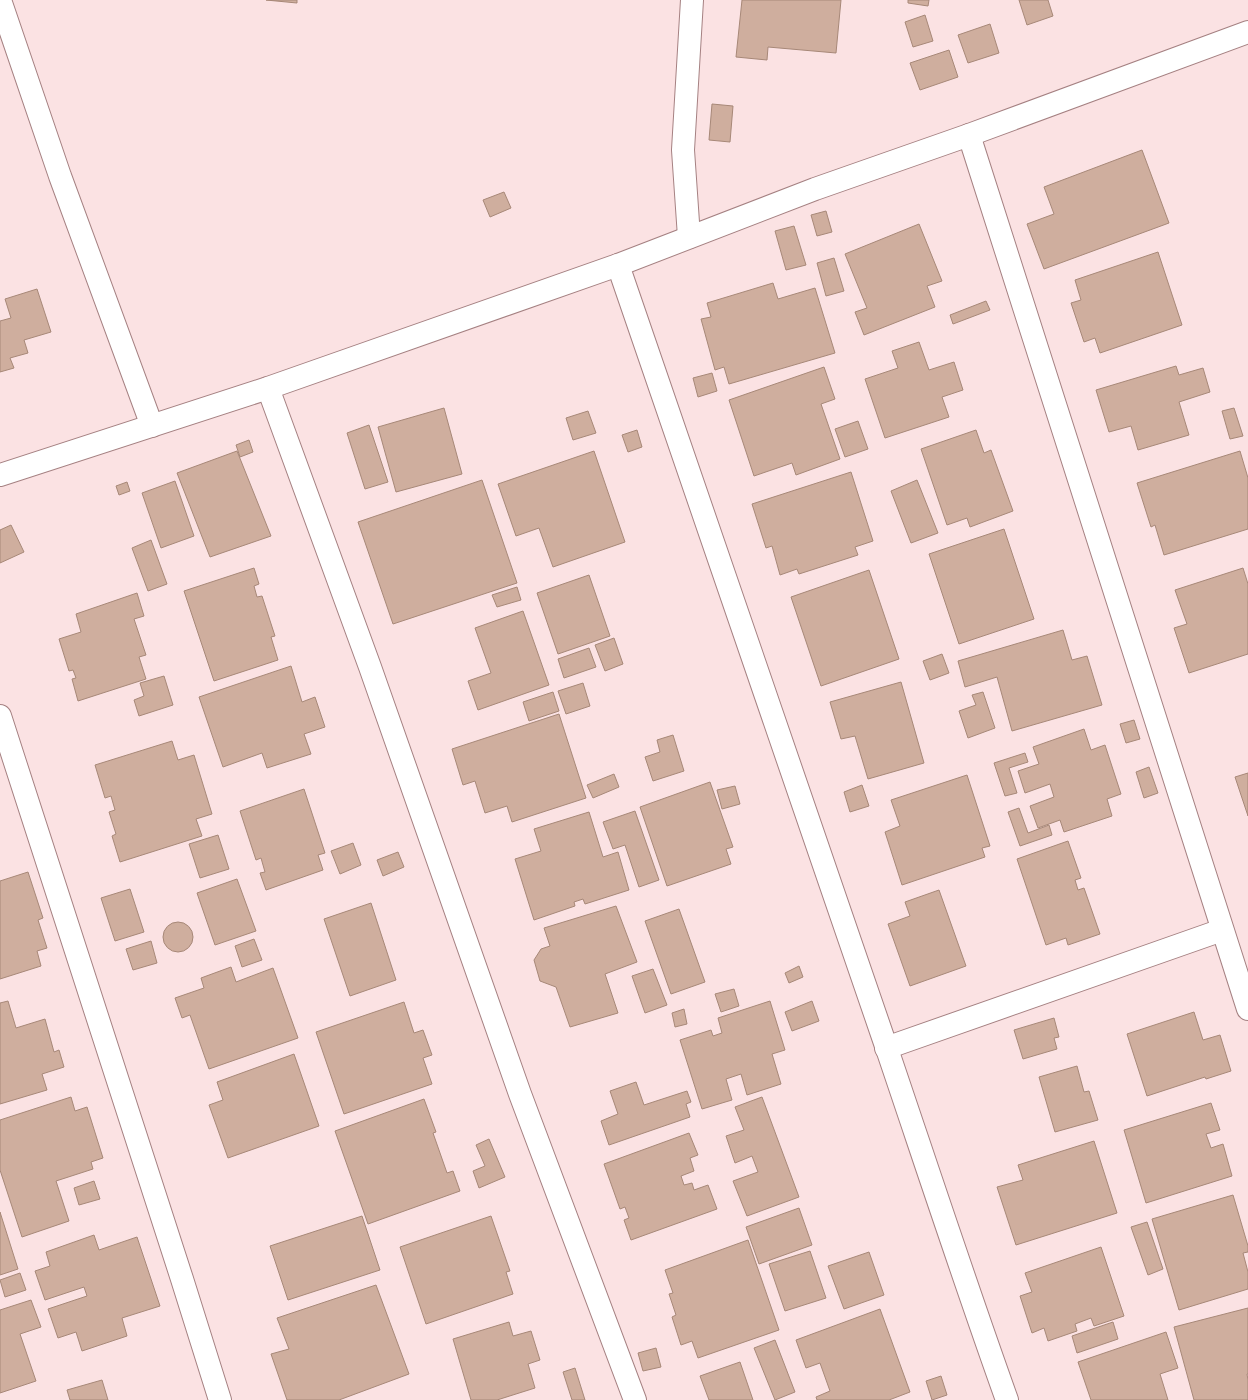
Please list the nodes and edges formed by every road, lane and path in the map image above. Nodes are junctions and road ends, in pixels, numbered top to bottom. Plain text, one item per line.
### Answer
1 (0, 0) edge
2 (692, 0) edge
3 (1248, 32) edge
4 (969, 135) junction
5 (689, 237) junction
6 (618, 265) junction
7 (268, 388) junction
8 (152, 426) junction
9 (0, 475) edge
10 (0, 716) edge
11 (1222, 930) junction
12 (1248, 1009) edge
13 (886, 1048) junction
14 (220, 1400) edge
15 (635, 1400) edge
16 (1008, 1400) edge

1 - 8 street
2 - 5 street
3 - 4 street
4 - 5 street
4 - 11 street
5 - 6 street
6 - 7 street
6 - 13 street
7 - 8 street
7 - 15 street
8 - 9 street
10 - 14 street
11 - 12 street
11 - 13 street
13 - 16 street

